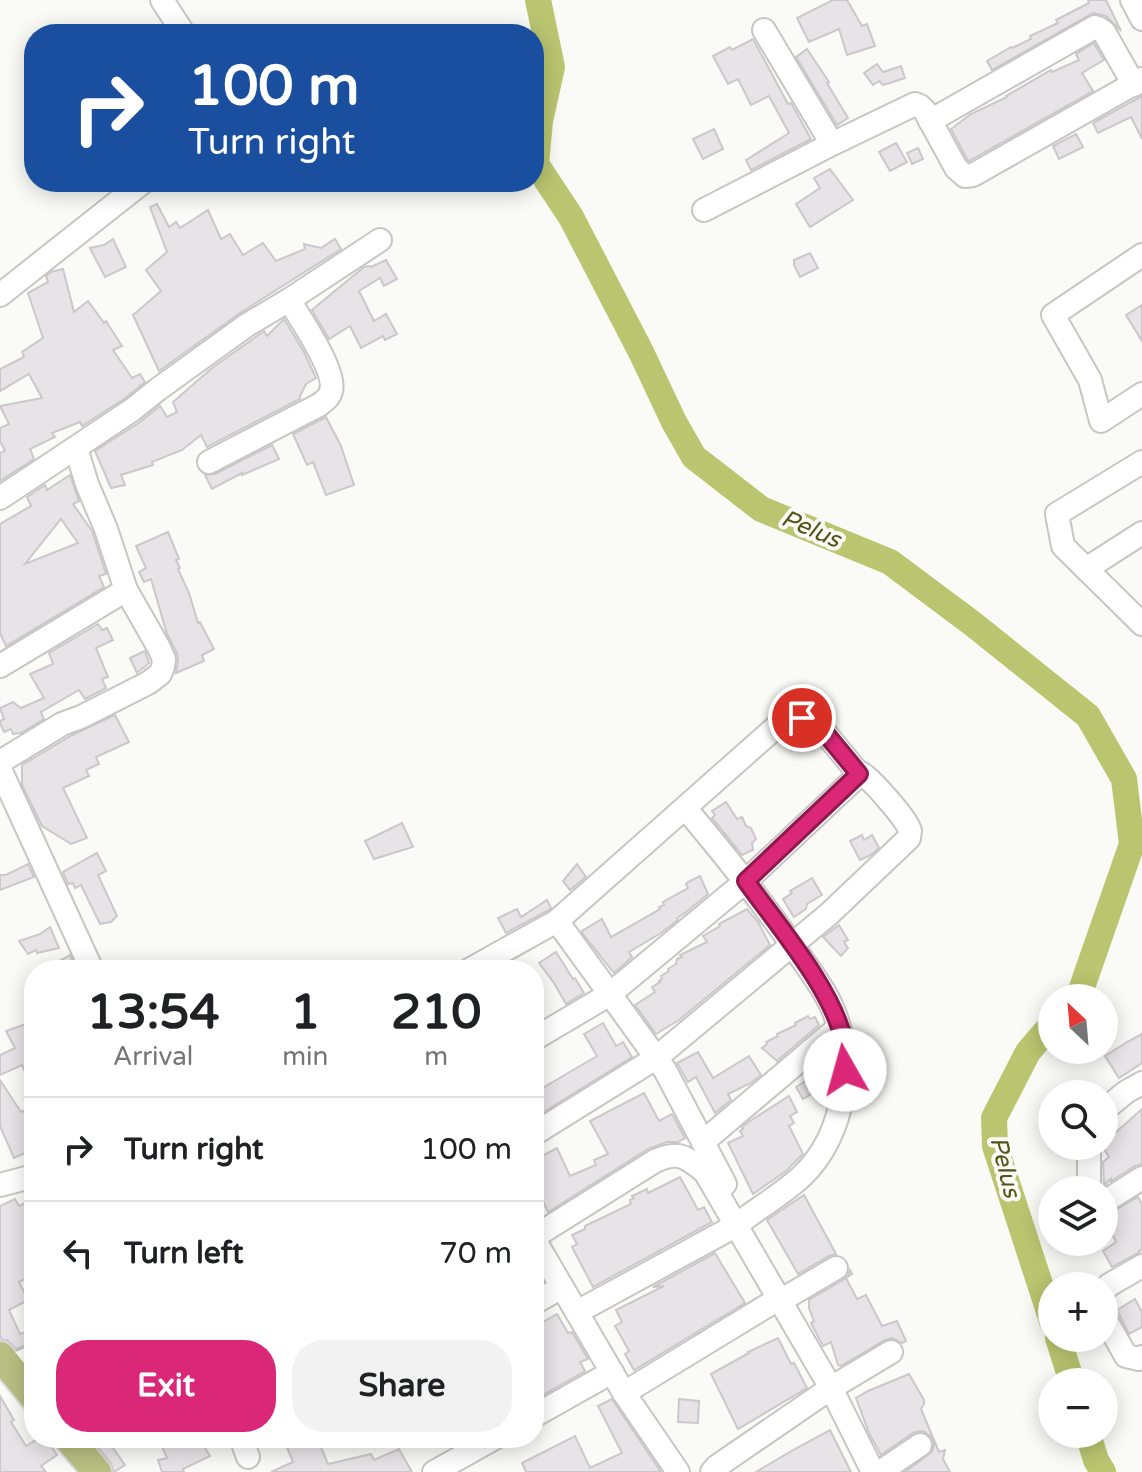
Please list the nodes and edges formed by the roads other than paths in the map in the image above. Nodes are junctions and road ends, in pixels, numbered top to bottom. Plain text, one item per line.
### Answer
1 (162, 0) edge
2 (1132, 0) edge
3 (1142, 19) edge
4 (178, 24) edge
5 (764, 30) dead end
6 (1138, 82) edge
7 (930, 121) junction
8 (832, 144) junction
9 (130, 192) edge
10 (704, 210) dead end
11 (380, 240) dead end
12 (1142, 255) edge
13 (0, 295) edge
14 (289, 300) junction
15 (1142, 394) edge
16 (76, 448) junction
17 (209, 462) dead end
18 (1142, 462) edge
19 (0, 498) edge
20 (1142, 533) edge
21 (1086, 569) junction
22 (126, 590) junction
23 (1137, 610) edge
24 (0, 666) edge
25 (0, 762) edge
26 (0, 769) edge
27 (859, 774) junction
28 (686, 809) junction
29 (746, 881) junction
30 (557, 921) junction
31 (792, 945) junction
32 (87, 960) edge
33 (487, 960) edge
34 (610, 994) junction
35 (839, 1027) junction
36 (544, 1033) edge
37 (656, 1058) junction
38 (1142, 1083) edge
39 (1118, 1099) edge
40 (544, 1128) edge
41 (703, 1142) junction
42 (1142, 1178) edge
43 (24, 1179) edge
44 (0, 1185) edge
45 (1118, 1193) edge
46 (739, 1223) junction
47 (544, 1226) edge
48 (544, 1246) edge
49 (1142, 1266) edge
50 (836, 1268) dead end
51 (1118, 1280) edge
52 (562, 1287) junction
53 (544, 1297) edge
54 (781, 1299) junction
55 (577, 1312) junction
56 (1118, 1342) edge
57 (891, 1352) dead end
58 (1142, 1357) edge
59 (14, 1359) edge
60 (612, 1372) junction
61 (24, 1378) edge
62 (831, 1388) junction
63 (624, 1393) junction
64 (544, 1410) edge
65 (920, 1445) dead end
66 (77, 1448) edge
67 (477, 1448) edge
68 (714, 1469) edge
69 (97, 1472) edge
70 (434, 1472) edge
71 (681, 1472) edge
72 (873, 1472) edge
73 (880, 1472) edge

1 - 4 street
2 - 3 street
5 - 8 street
6 - 7 street
6 - 7 street
7 - 8 street
8 - 10 street
9 - 13 street
11 - 14 street
12 - 15 street
14 - 16 street
14 - 17 street
16 - 19 street
16 - 22 street
18 - 21 street
20 - 21 street
21 - 23 street
22 - 24 street
22 - 25 street
26 - 32 street
27 - 28 street
27 - 29 street
27 - 31 street
28 - 29 street
28 - 30 street
29 - 31 street
29 - 34 street
30 - 33 street
30 - 34 street
31 - 35 street
31 - 37 street
34 - 36 street
34 - 37 street
35 - 41 street
35 - 46 street
37 - 40 street
37 - 41 street
38 - 39 street
41 - 46 street
42 - 45 street
43 - 44 street
46 - 47 street
46 - 54 street
46 - 55 street
48 - 52 street
49 - 51 street
50 - 54 street
52 - 53 street
52 - 55 street
54 - 62 street
54 - 63 street
55 - 60 street
56 - 58 street
57 - 62 street
59 - 61 main road
60 - 63 street
60 - 64 street
62 - 68 street
62 - 72 street
63 - 71 street
65 - 73 street
66 - 69 main road
67 - 70 street
68 - 71 street

